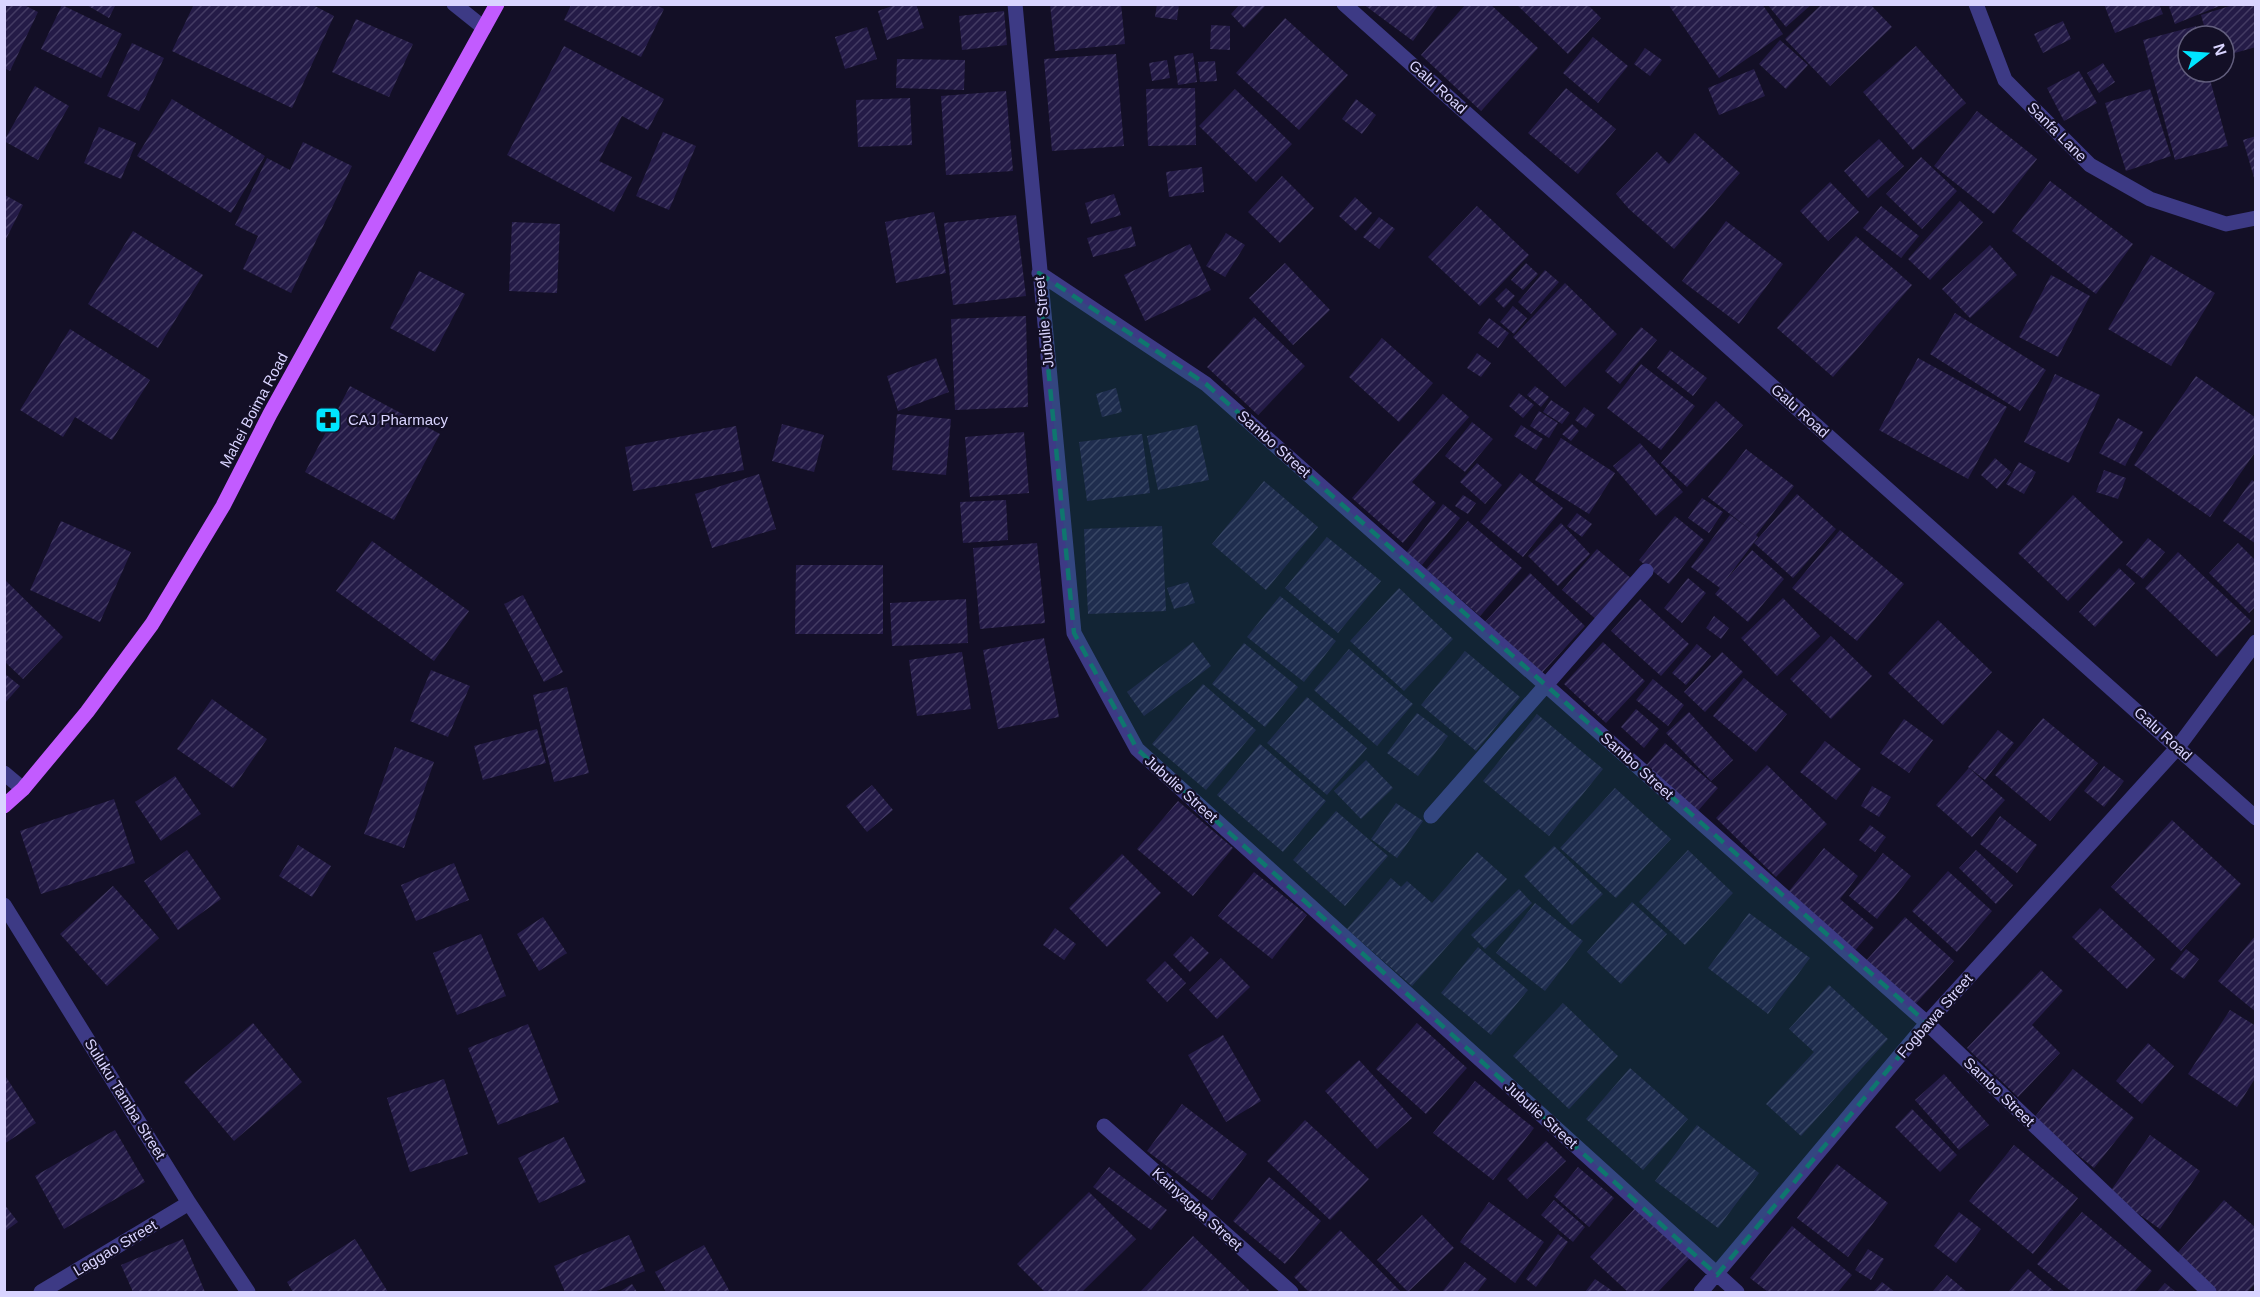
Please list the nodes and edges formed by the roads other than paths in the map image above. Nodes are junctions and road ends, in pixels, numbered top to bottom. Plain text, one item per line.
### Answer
1 (454, 4) edge
2 (498, 4) edge
3 (1015, 4) edge
4 (1344, 4) edge
5 (1976, 4) edge
6 (484, 28) junction
7 (2256, 218) edge
8 (1039, 273) junction
9 (1646, 571) dead end
10 (2256, 642) edge
11 (1546, 686) junction
12 (2178, 747) junction
13 (4, 772) edge
14 (23, 789) junction
15 (4, 806) edge
16 (1431, 816) dead end
17 (2256, 818) edge
18 (4, 905) edge
19 (1927, 1023) junction
20 (1104, 1126) dead end
21 (189, 1203) junction
22 (1717, 1275) junction
23 (41, 1293) edge
24 (248, 1293) edge
25 (1291, 1293) edge
26 (1701, 1293) edge
27 (1737, 1293) edge
28 (2209, 1293) edge

1 - 6 street
2 - 6 main road, Mahei Boima Road
3 - 8 street, Jubulie Street
4 - 12 street, Galu Road
5 - 7 street, Sanfa Lane
6 - 14 main road, Mahei Boima Road
8 - 11 street, Sambo Street
8 - 22 street, Jubulie Street
9 - 11 street
10 - 12 street, Fogbawa Street
11 - 16 street
11 - 19 street, Sambo Street
12 - 17 street, Galu Road
12 - 19 street, Fogbawa Street
13 - 14 street
14 - 15 main road, Mahei Boima Road
18 - 21 street, Suluku Tamba Street
19 - 22 street, Fogbawa Street
19 - 28 street, Sambo Street
20 - 25 street, Kainyagba Street
21 - 23 street, Laggao Street
21 - 24 street, Suluku Tamba Street
22 - 26 street, Fogbawa Street
22 - 27 street, Jubulie Street

